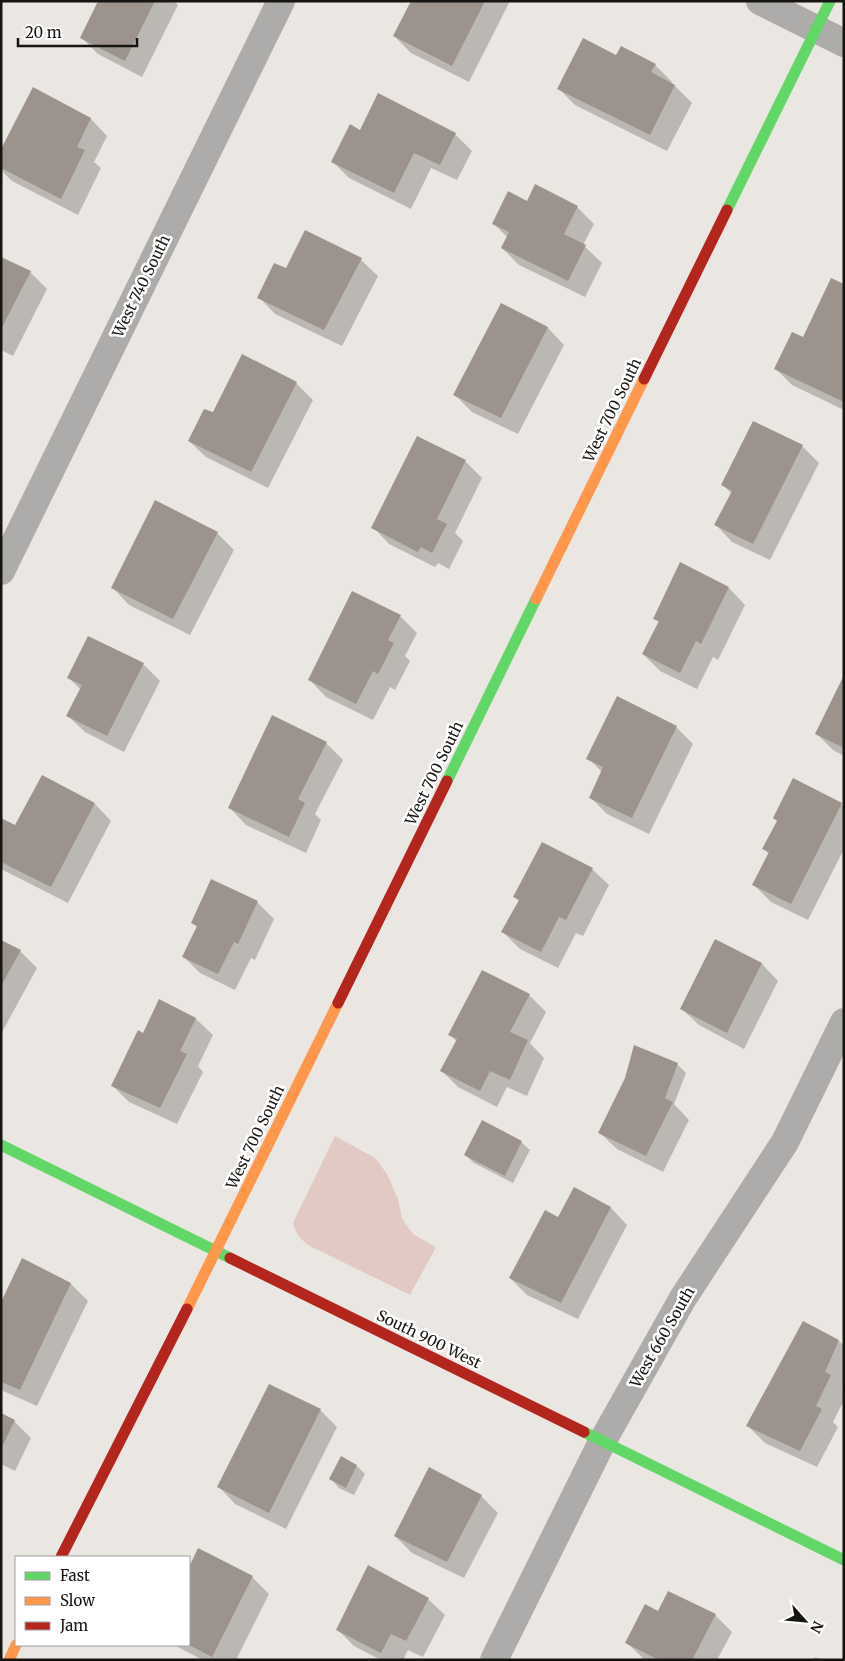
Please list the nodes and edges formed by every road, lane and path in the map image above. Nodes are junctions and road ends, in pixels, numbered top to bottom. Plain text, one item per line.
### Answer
1 (281, 1) edge
2 (760, 1) edge
3 (830, 1) edge
4 (816, 29) junction
5 (844, 43) edge
6 (1, 571) edge
7 (844, 1022) edge
8 (1, 1145) edge
9 (216, 1251) junction
10 (602, 1442) junction
11 (62, 1556) edge
12 (844, 1560) edge
13 (16, 1646) edge
14 (9, 1660) edge
15 (494, 1660) edge

1 - 6 street, West 740 South
2 - 4 street
3 - 4 street, West 700 South
4 - 5 street
4 - 9 street, West 700 South
7 - 10 street, West 660 South
8 - 9 street, South 900 West
9 - 10 street, South 900 West
9 - 11 street, West 700 South
10 - 12 street, South 900 West
10 - 15 street, West 660 South
13 - 14 street

